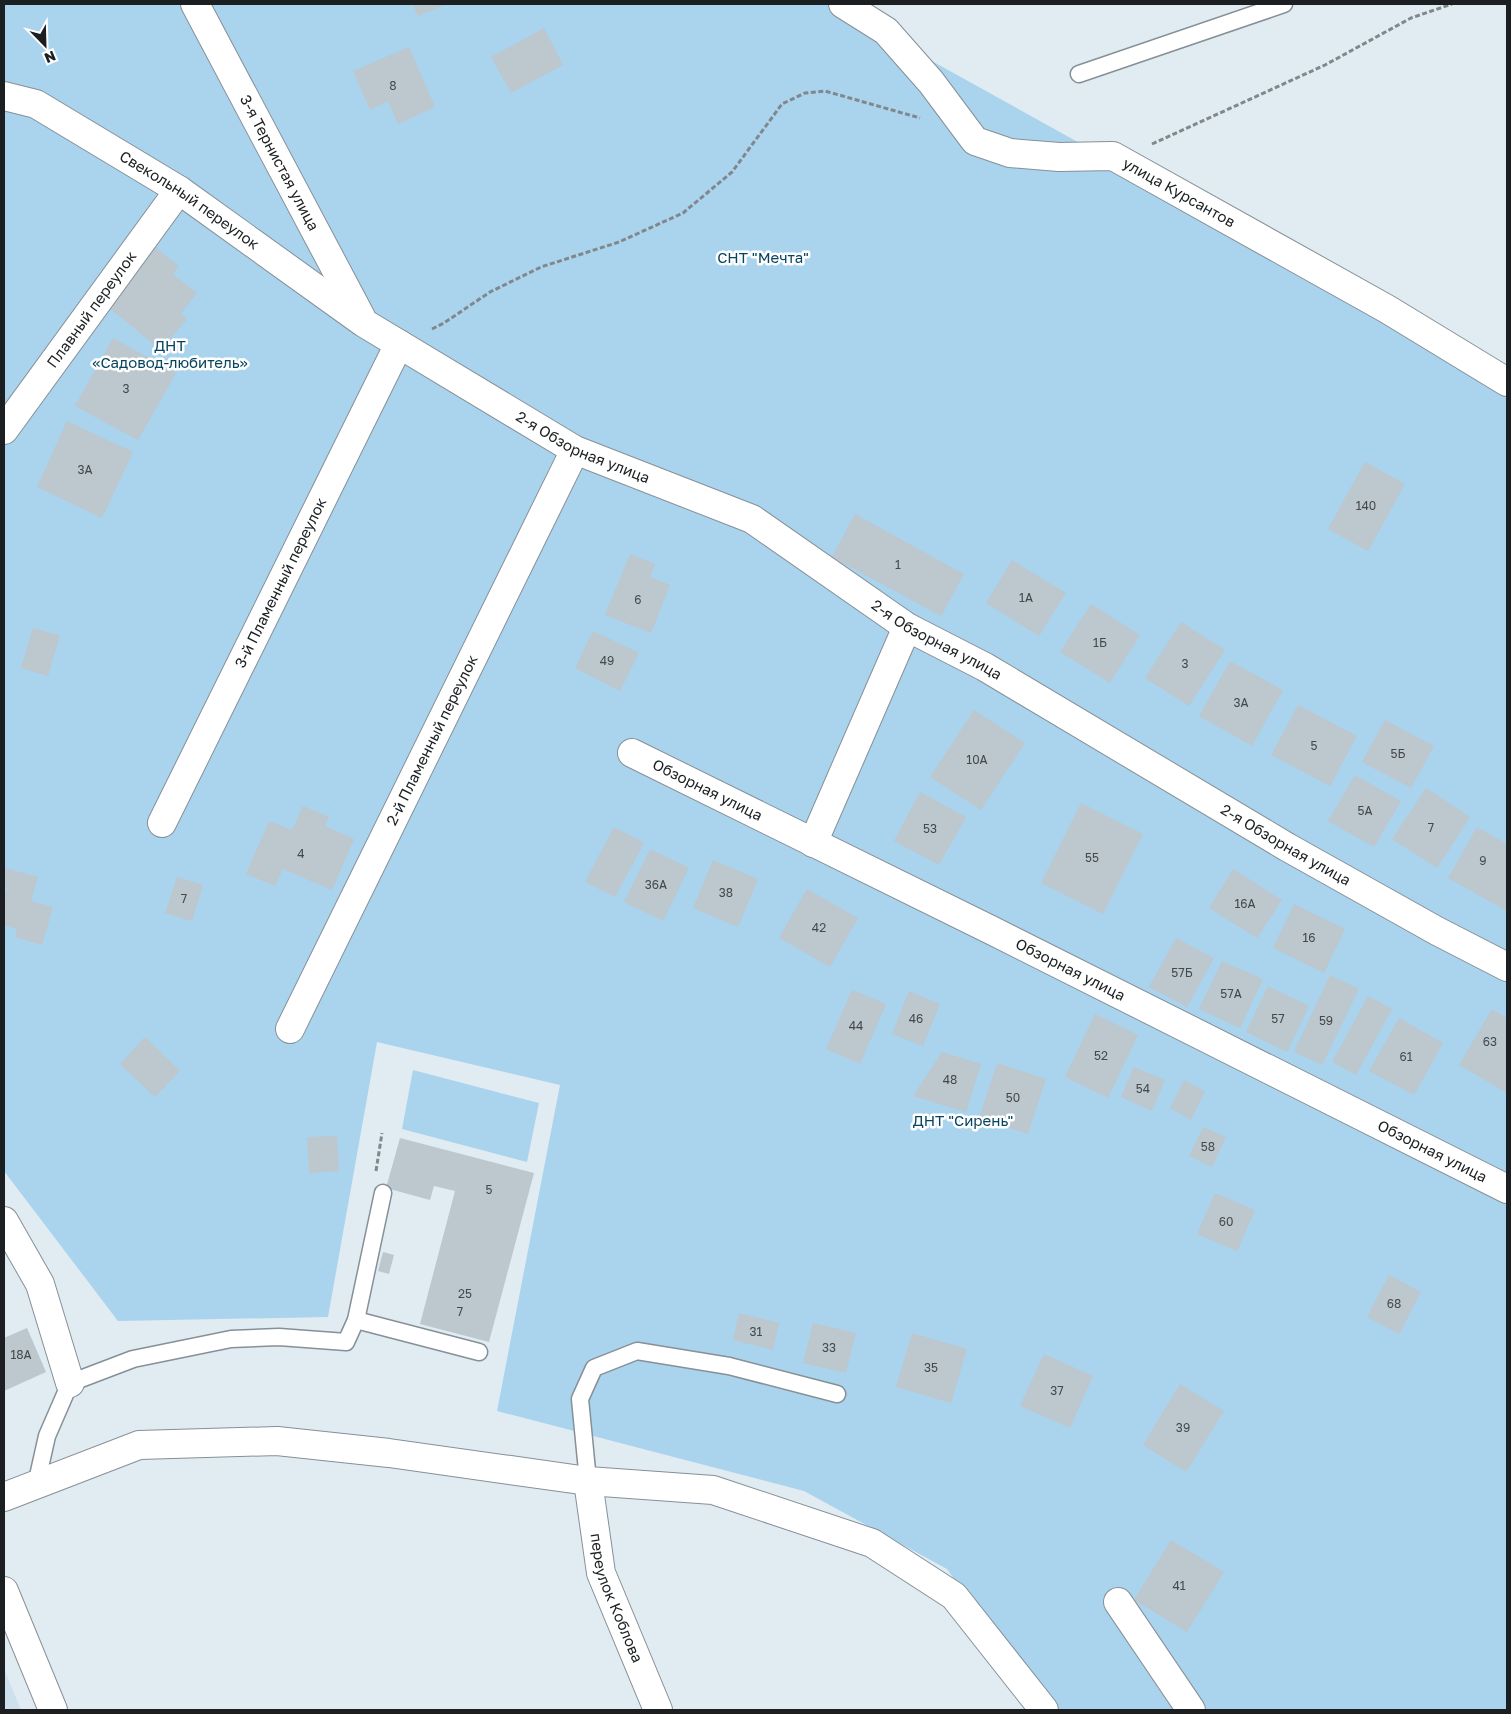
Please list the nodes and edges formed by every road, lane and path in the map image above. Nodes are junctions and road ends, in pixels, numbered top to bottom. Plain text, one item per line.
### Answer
1 (195, 4) edge
2 (843, 4) edge
3 (1284, 4) edge
4 (1452, 4) edge
5 (1079, 74) dead end
6 (4, 96) edge
7 (925, 119) dead end
8 (1113, 156) junction
9 (179, 190) junction
10 (364, 323) junction
11 (399, 344) junction
12 (1507, 382) edge
13 (4, 430) edge
14 (575, 450) junction
15 (908, 627) junction
16 (632, 753) dead end
17 (162, 823) dead end
18 (813, 843) junction
19 (1507, 967) edge
20 (290, 1029) dead end
21 (382, 1133) dead end
22 (376, 1172) dead end
23 (1507, 1188) edge
24 (383, 1193) dead end
25 (4, 1221) edge
26 (356, 1320) junction
27 (479, 1352) dead end
28 (70, 1383) junction
29 (838, 1394) dead end
30 (588, 1481) junction
31 (36, 1485) junction
32 (4, 1497) edge
33 (4, 1591) edge
34 (1118, 1602) dead end
35 (53, 1710) edge
36 (658, 1710) edge
37 (1044, 1710) edge
38 (1191, 1710) edge

1 - 10 street, 3-я Тернистая улица
2 - 8 street, улица Курсантов
3 - 5 lane
4 - 8 path
6 - 9 street, Свекольный переулок
7 - 11 path
8 - 12 street, улица Курсантов
9 - 10 street, Свекольный переулок
9 - 13 street, Плавный переулок
10 - 11 street, 2-я Обзорная улица
11 - 14 street, 2-я Обзорная улица
11 - 17 street, 3-й Пламенный переулок
14 - 15 street, 2-я Обзорная улица
14 - 20 street, 2-й Пламенный переулок
15 - 18 street
15 - 19 street, 2-я Обзорная улица
16 - 18 street, Обзорная улица
18 - 23 street, Обзорная улица
21 - 22 path
24 - 26 lane
25 - 28 street
26 - 27 lane
26 - 28 lane
28 - 31 lane
29 - 30 lane
30 - 31 street
30 - 36 street, переулок Коблова
30 - 37 street
31 - 32 street
33 - 35 street
34 - 38 street

